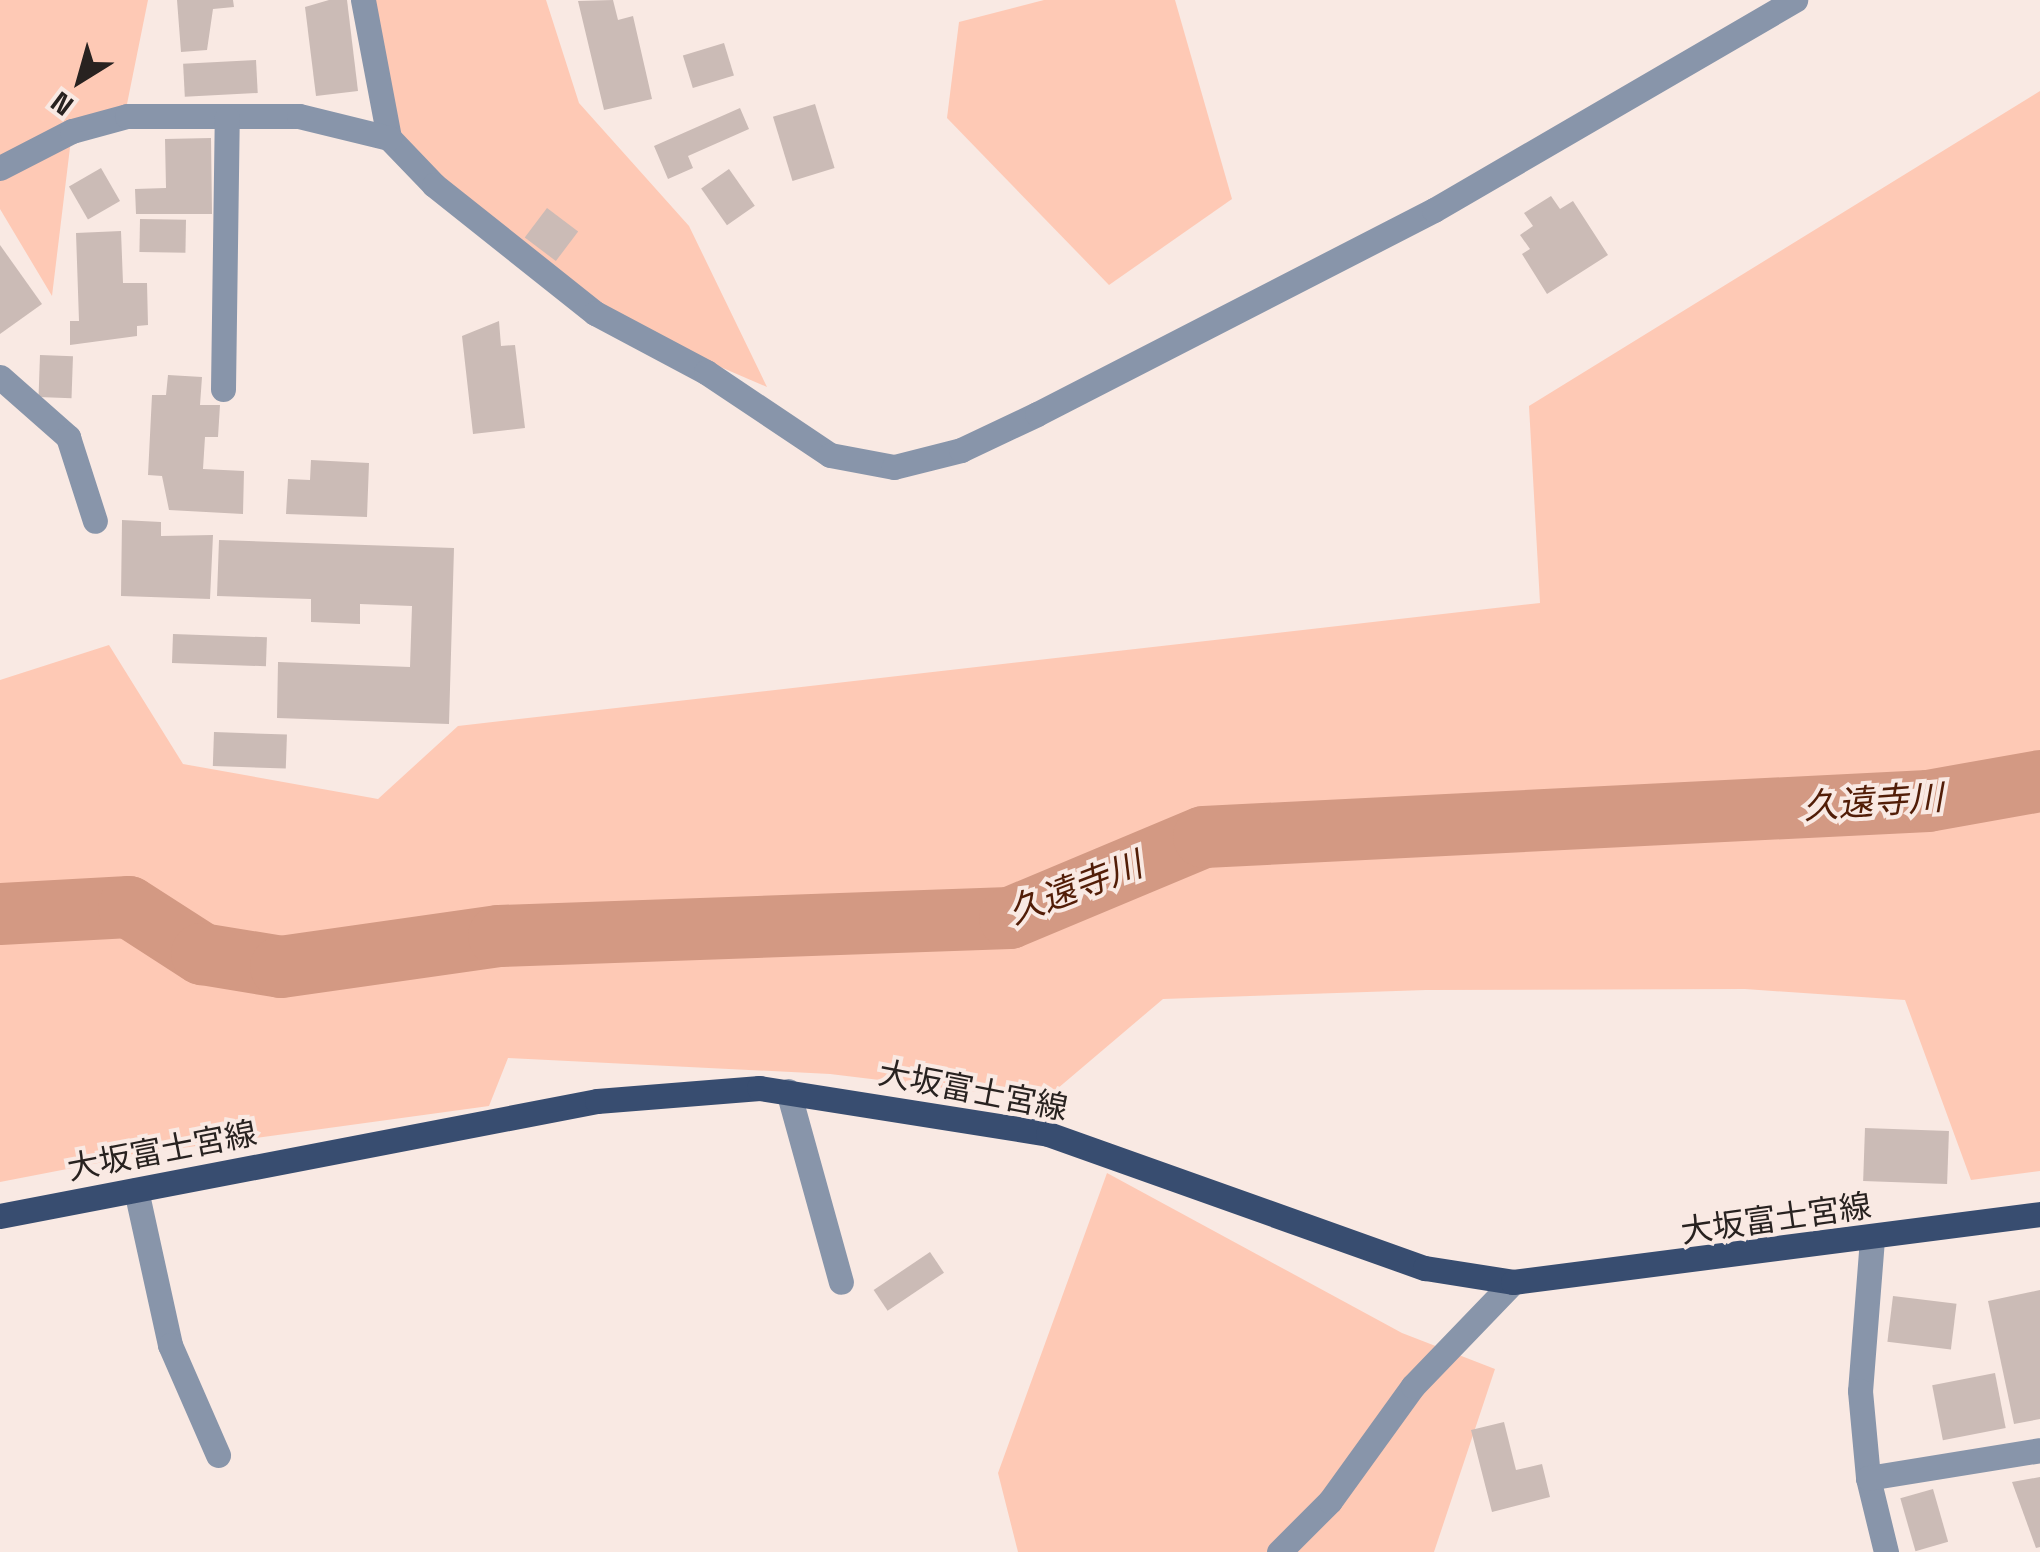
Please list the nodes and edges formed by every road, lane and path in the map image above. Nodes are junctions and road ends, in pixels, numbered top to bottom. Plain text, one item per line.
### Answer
1 (363, 0) edge
2 (1795, 0) edge
3 (227, 118) junction
4 (389, 138) junction
5 (0, 168) edge
6 (0, 378) edge
7 (223, 389) dead end
8 (94, 520) dead end
9 (788, 1091) junction
10 (136, 1190) junction
11 (2040, 1214) edge
12 (0, 1216) edge
13 (1872, 1239) junction
14 (841, 1282) dead end
15 (1513, 1282) junction
16 (2040, 1450) edge
17 (218, 1455) dead end
18 (1868, 1478) junction
19 (1279, 1552) edge
20 (1886, 1552) edge

1 - 4 street
2 - 4 street
3 - 4 street
3 - 5 street
3 - 7 street
6 - 8 street
9 - 10 main road, 大坂富士宮線
9 - 14 street
9 - 15 main road, 大坂富士宮線
10 - 12 main road, 大坂富士宮線
10 - 17 street
11 - 13 main road, 大坂富士宮線
13 - 15 main road, 大坂富士宮線
13 - 18 street
15 - 19 street
16 - 18 street
18 - 20 street

